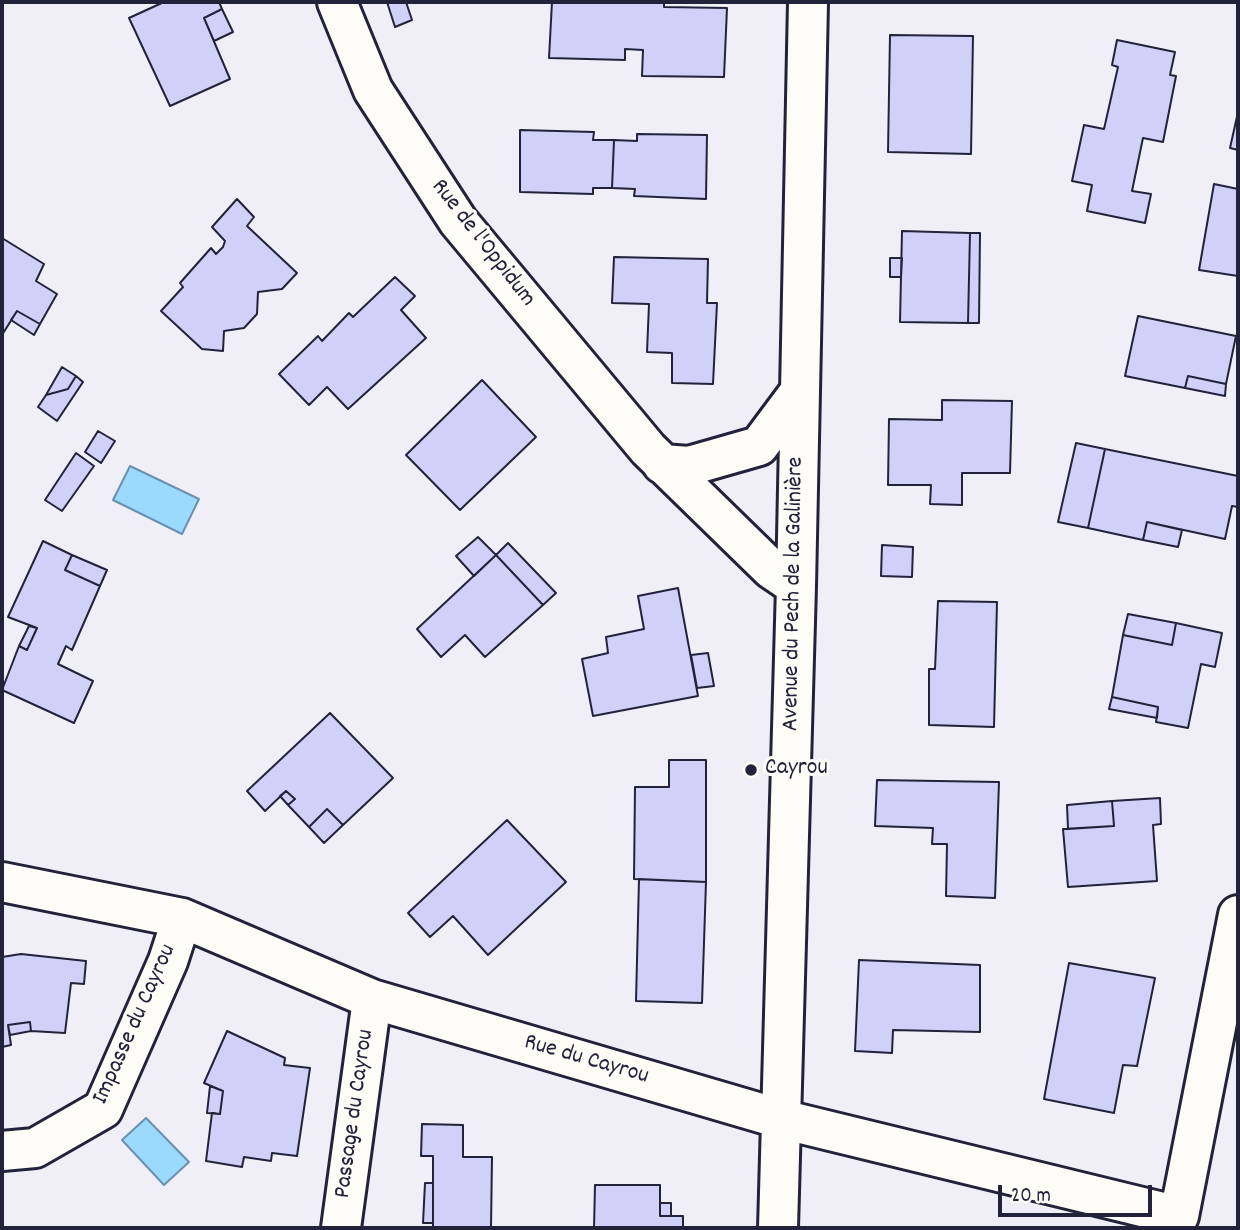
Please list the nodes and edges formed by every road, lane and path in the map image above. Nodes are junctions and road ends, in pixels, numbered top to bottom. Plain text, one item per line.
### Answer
1 (337, 2) edge
2 (808, 2) edge
3 (800, 391) junction
4 (662, 464) junction
5 (796, 586) junction
6 (2, 882) edge
7 (1238, 915) edge
8 (182, 918) junction
9 (372, 999) junction
10 (781, 1119) junction
11 (2, 1151) edge
12 (1185, 1222) edge
13 (341, 1228) edge
14 (778, 1228) edge

1 - 4 street, Rue de l'Oppidum
2 - 3 street, Avenue du Pech de la Galinière
3 - 4 street
3 - 5 street, Avenue du Pech de la Galinière
4 - 5 street, Rue de l'Oppidum
5 - 10 street, Avenue du Pech de la Galinière
6 - 8 street, Rue du Cayrou
7 - 12 street
8 - 9 street, Rue du Cayrou
8 - 11 street, Impasse du Cayrou
9 - 10 street, Rue du Cayrou
9 - 13 street, Passage du Cayrou
10 - 12 street, Rue du Cayrou
10 - 14 street, Avenue du Pech de la Galinière

